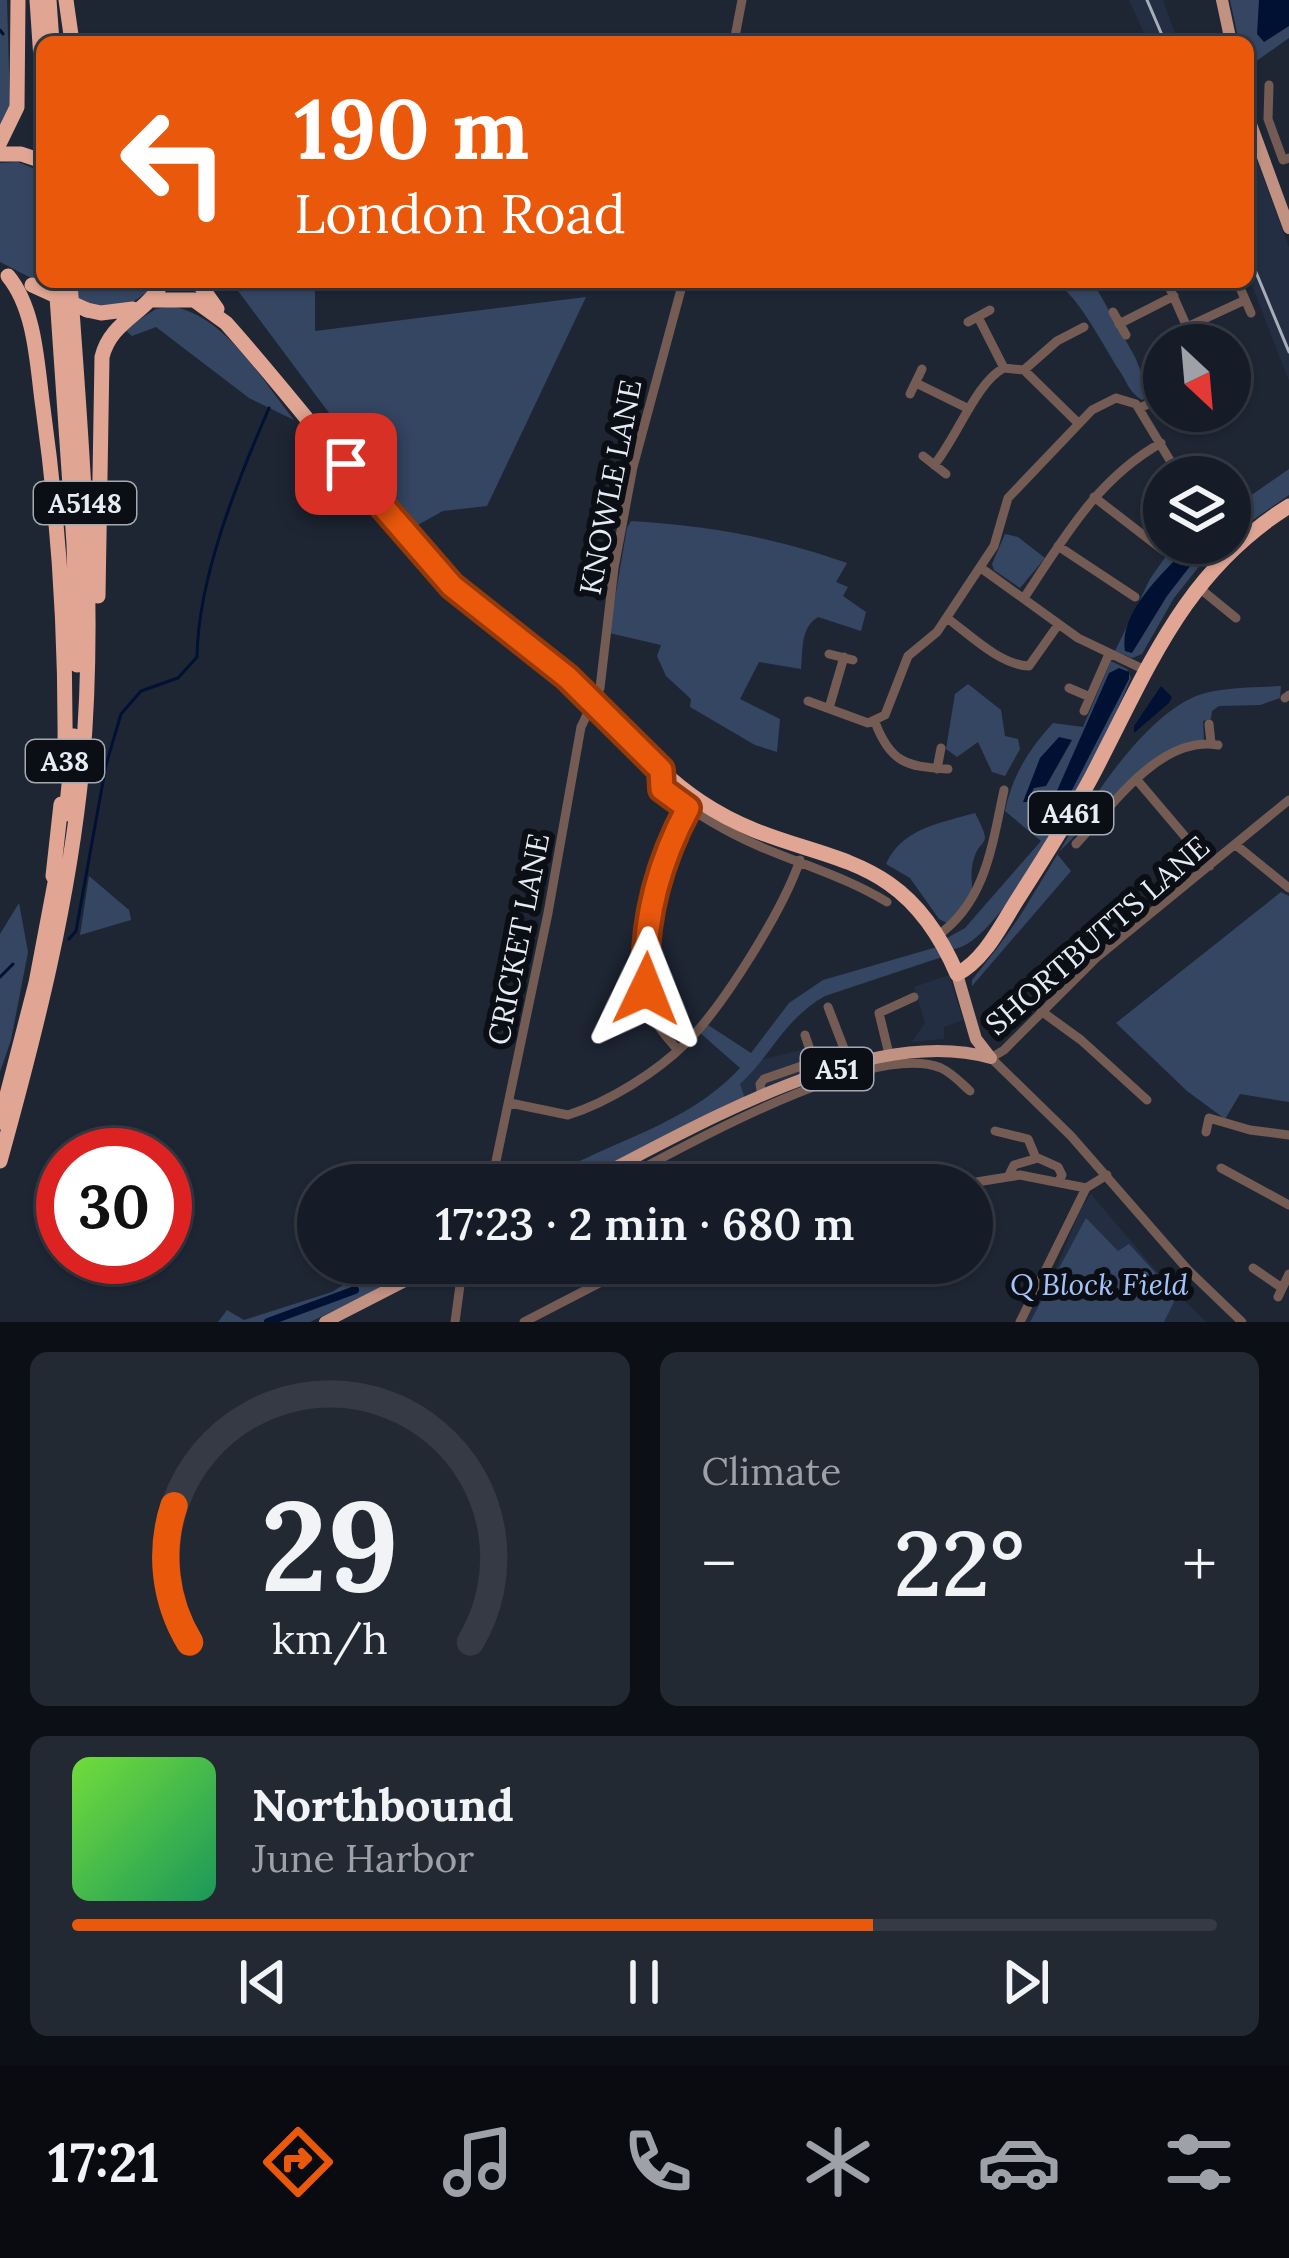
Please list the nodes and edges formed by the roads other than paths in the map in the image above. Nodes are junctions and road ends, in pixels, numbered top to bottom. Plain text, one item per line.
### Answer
1 (18, 0) edge
2 (37, 0) edge
3 (49, 0) edge
4 (66, 0) edge
5 (742, 0) edge
6 (1222, 0) edge
7 (39, 36) edge
8 (52, 36) edge
9 (71, 36) edge
10 (735, 36) edge
11 (1230, 36) edge
12 (1269, 85) dead end
13 (1254, 132) edge
14 (0, 142) edge
15 (0, 154) edge
16 (36, 158) edge
17 (1289, 158) edge
18 (1289, 228) edge
19 (3, 275) edge
20 (36, 287) edge
21 (39, 288) edge
22 (56, 288) edge
23 (70, 288) edge
24 (158, 288) edge
25 (202, 288) edge
26 (680, 288) edge
27 (1170, 288) edge
28 (1174, 296) junction
29 (147, 303) junction
30 (990, 310) dead end
31 (1113, 312) dead end
32 (1251, 313) dead end
33 (226, 323) junction
34 (1119, 324) junction
35 (1188, 324) edge
36 (1192, 324) edge
37 (1084, 327) dead end
38 (1126, 335) dead end
39 (1004, 368) junction
40 (922, 369) dead end
41 (1024, 370) junction
42 (916, 383) junction
43 (910, 394) dead end
44 (1143, 406) edge
45 (1140, 408) junction
46 (969, 409) junction
47 (1077, 422) junction
48 (1161, 442) junction
49 (923, 456) dead end
50 (1169, 456) edge
51 (934, 465) junction
52 (946, 474) dead end
53 (1094, 497) junction
54 (1289, 506) edge
55 (1251, 532) edge
56 (1143, 535) edge
57 (1058, 546) junction
58 (1215, 564) edge
59 (981, 568) junction
60 (1197, 586) junction
61 (1135, 597) dead end
62 (1024, 598) junction
63 (946, 618) junction
64 (1236, 618) dead end
65 (1058, 625) junction
66 (829, 654) dead end
67 (1113, 656) junction
68 (1138, 668) junction
69 (1069, 688) dead end
70 (1090, 697) junction
71 (808, 701) dead end
72 (829, 708) junction
73 (588, 710) junction
74 (1084, 711) dead end
75 (875, 722) junction
76 (84, 724) junction
77 (1209, 724) dead end
78 (941, 748) dead end
79 (661, 770) junction
80 (1137, 780) junction
81 (1004, 790) dead end
82 (1289, 800) edge
83 (688, 808) junction
84 (1083, 840) dead end
85 (1236, 845) junction
86 (800, 860) junction
87 (1210, 866) junction
88 (879, 876) junction
89 (1289, 888) edge
90 (871, 892) junction
91 (887, 902) dead end
92 (48, 920) junction
93 (952, 961) junction
94 (914, 997) dead end
95 (828, 1006) dead end
96 (1042, 1011) junction
97 (976, 1029) junction
98 (805, 1035) dead end
99 (678, 1050) junction
100 (953, 1052) junction
101 (928, 1053) junction
102 (848, 1058) junction
103 (991, 1058) junction
104 (888, 1059) junction
105 (814, 1062) junction
106 (970, 1091) dead end
107 (762, 1096) junction
108 (1143, 1098) dead end
109 (510, 1103) junction
110 (0, 1122) edge
111 (995, 1131) dead end
112 (1206, 1132) dead end
113 (1289, 1135) edge
114 (1036, 1158) junction
115 (0, 1161) edge
116 (495, 1164) edge
117 (641, 1164) edge
118 (645, 1164) edge
119 (1221, 1168) dead end
120 (1009, 1175) junction
121 (1107, 1175) junction
122 (993, 1178) edge
123 (1059, 1181) junction
124 (1086, 1188) junction
125 (1286, 1204) edge
126 (1253, 1268) dead end
127 (1289, 1274) edge
128 (399, 1284) edge
129 (461, 1284) edge
130 (597, 1284) edge
131 (325, 1322) edge
132 (455, 1322) edge
133 (524, 1322) edge
134 (1021, 1322) edge
135 (1242, 1322) edge

1 - 14 highway
2 - 7 highway
3 - 8 highway
4 - 9 highway
5 - 10 street
6 - 11 main road
12 - 17 street
13 - 18 main road
15 - 16 highway
19 - 20 highway, bridge
19 - 92 highway, A38
21 - 29 highway, bridge
22 - 92 highway, A5148
23 - 76 highway, A5148
24 - 29 highway, A38
25 - 33 highway
26 - 73 street, KNOWLE LANE
27 - 28 street
28 - 34 street
28 - 35 street
29 - 33 highway
29 - 76 highway, A38
30 - 39 street
31 - 34 street
32 - 36 street
33 - 73 highway
34 - 38 street
37 - 41 street
39 - 41 street
39 - 46 street
40 - 42 street
41 - 47 street
42 - 43 street
42 - 46 street
44 - 45 street
45 - 47 street
45 - 48 street
46 - 51 street
47 - 59 street
48 - 50 street
48 - 53 street
49 - 51 street
51 - 52 street
53 - 56 street
53 - 57 street
54 - 55 highway, A461
57 - 61 street
57 - 62 street
58 - 60 highway, A461
59 - 62 street
59 - 63 street
60 - 64 street
60 - 68 highway, A461
62 - 65 street
63 - 65 street
63 - 75 street
65 - 67 street
66 - 72 street
67 - 68 street
67 - 70 street
68 - 93 highway, A461
69 - 70 street
70 - 74 street
71 - 72 street
72 - 75 street
73 - 79 highway
73 - 109 street, CRICKET LANE
75 - 78 street
76 - 115 highway, A38
77 - 80 street
79 - 83 street
79 - 88 highway
80 - 84 street
80 - 87 street
81 - 93 street
82 - 85 street, SHORTBUTTS LANE
83 - 86 street
83 - 99 street
85 - 87 street, SHORTBUTTS LANE
85 - 89 street
86 - 90 street
86 - 99 street
87 - 96 street, SHORTBUTTS LANE
88 - 90 street
88 - 93 highway
90 - 91 street
92 - 110 highway, A38
93 - 97 main road
94 - 104 street
95 - 102 street
96 - 103 street, SHORTBUTTS LANE
96 - 108 street
97 - 100 main road
97 - 103 main road
98 - 105 street
99 - 109 street
100 - 101 main road, A51
100 - 103 main road, A51
101 - 103 main road, A51
101 - 104 main road, A51
102 - 104 main road, A51
102 - 105 street
102 - 107 main road, A51
103 - 121 street
104 - 106 street
104 - 118 street
105 - 107 street
107 - 117 main road, A51
109 - 116 street, CRICKET LANE
111 - 114 street
112 - 113 street
114 - 120 street
114 - 123 street
119 - 125 street
120 - 122 street
120 - 123 street
121 - 124 street
121 - 135 street
123 - 124 street
124 - 134 street
126 - 127 street
128 - 131 main road
129 - 132 street
130 - 133 street

